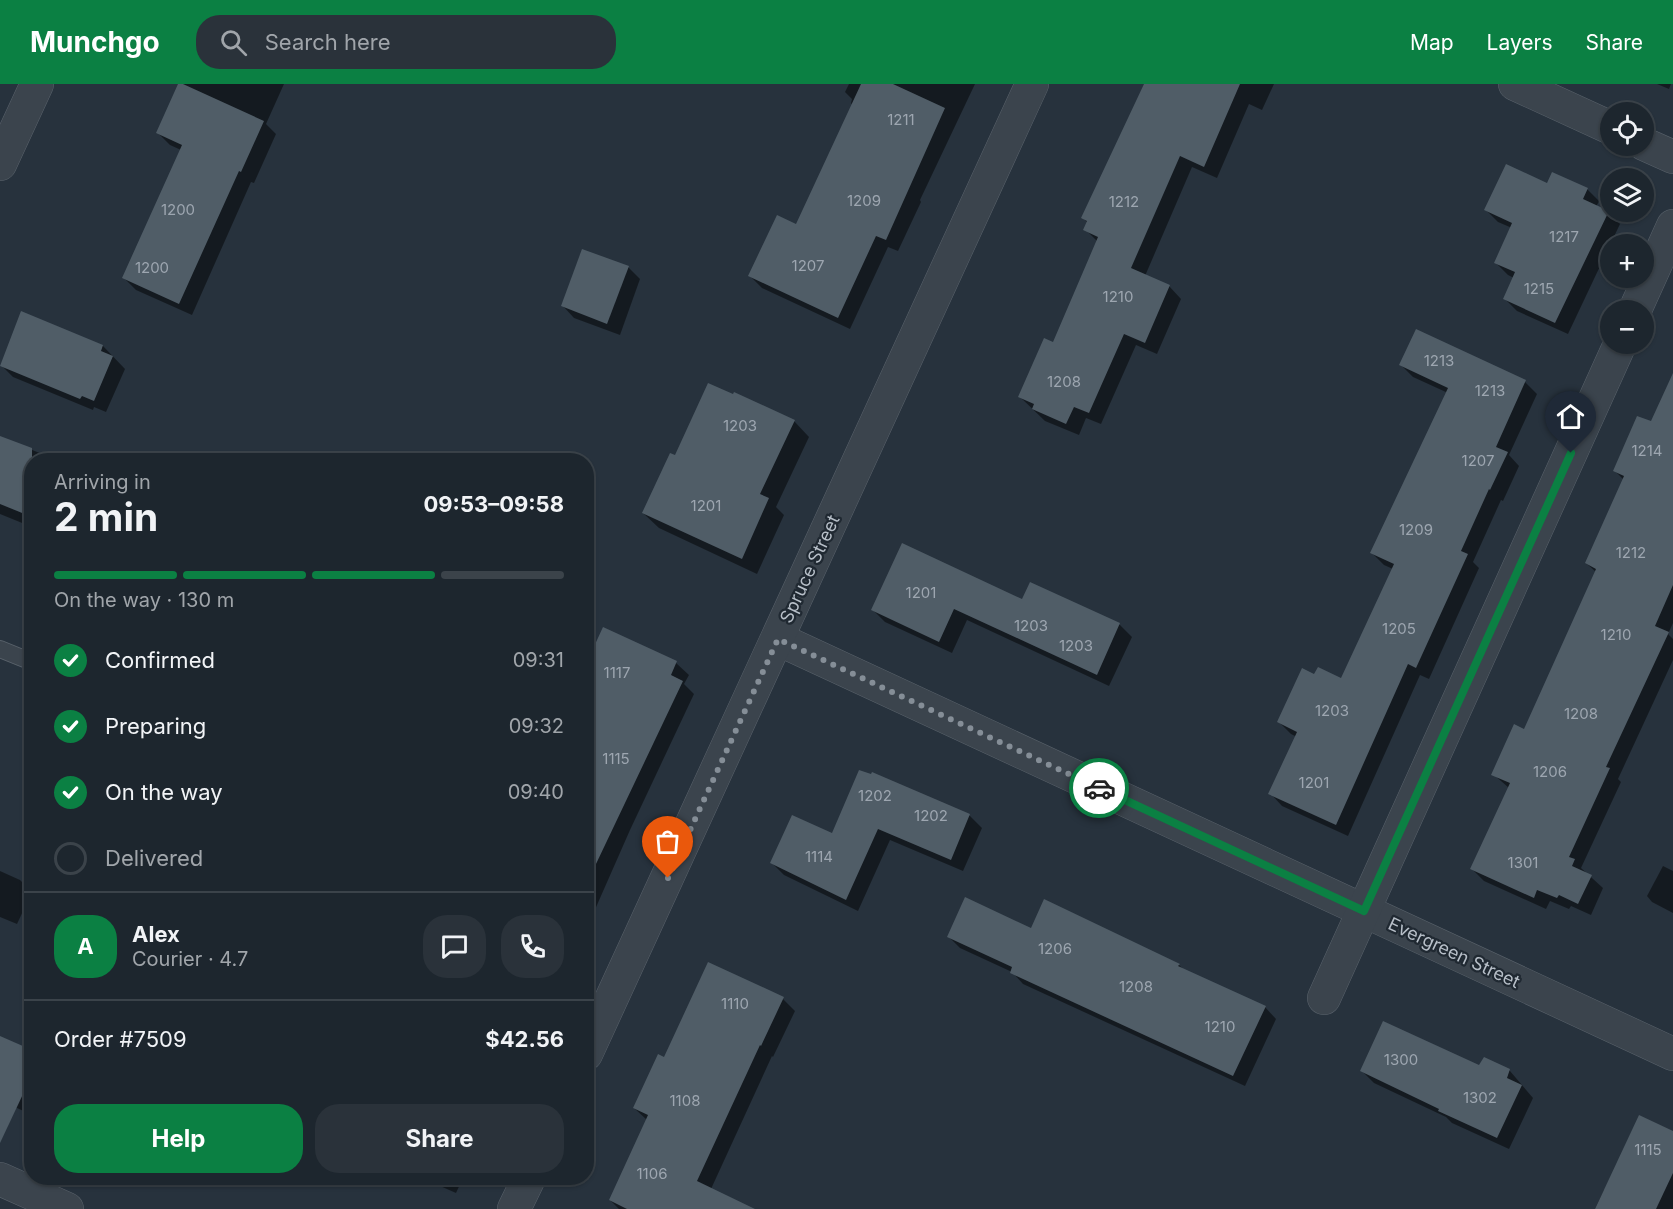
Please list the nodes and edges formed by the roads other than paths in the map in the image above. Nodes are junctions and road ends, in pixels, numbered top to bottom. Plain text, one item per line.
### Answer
1 (38, 84) edge
2 (1032, 84) edge
3 (1515, 84) edge
4 (1600, 123) edge
5 (1654, 148) edge
6 (1673, 157) edge
7 (1, 159) edge
8 (1673, 226) edge
9 (1640, 300) edge
10 (1615, 354) edge
11 (778, 639) junction
12 (0, 650) edge
13 (24, 659) edge
14 (1364, 911) junction
15 (1324, 998) dead end
16 (594, 1037) edge
17 (1673, 1054) edge
18 (0, 1179) edge
19 (526, 1185) edge
20 (67, 1209) edge
21 (514, 1209) edge

1 - 7 street
2 - 11 street, Spruce Street
3 - 4 street
5 - 6 street
8 - 9 street
10 - 14 street
11 - 14 street, Evergreen Street
11 - 16 street, Spruce Street
12 - 13 lane
14 - 15 street
14 - 17 street, Evergreen Street
18 - 20 street
19 - 21 street

